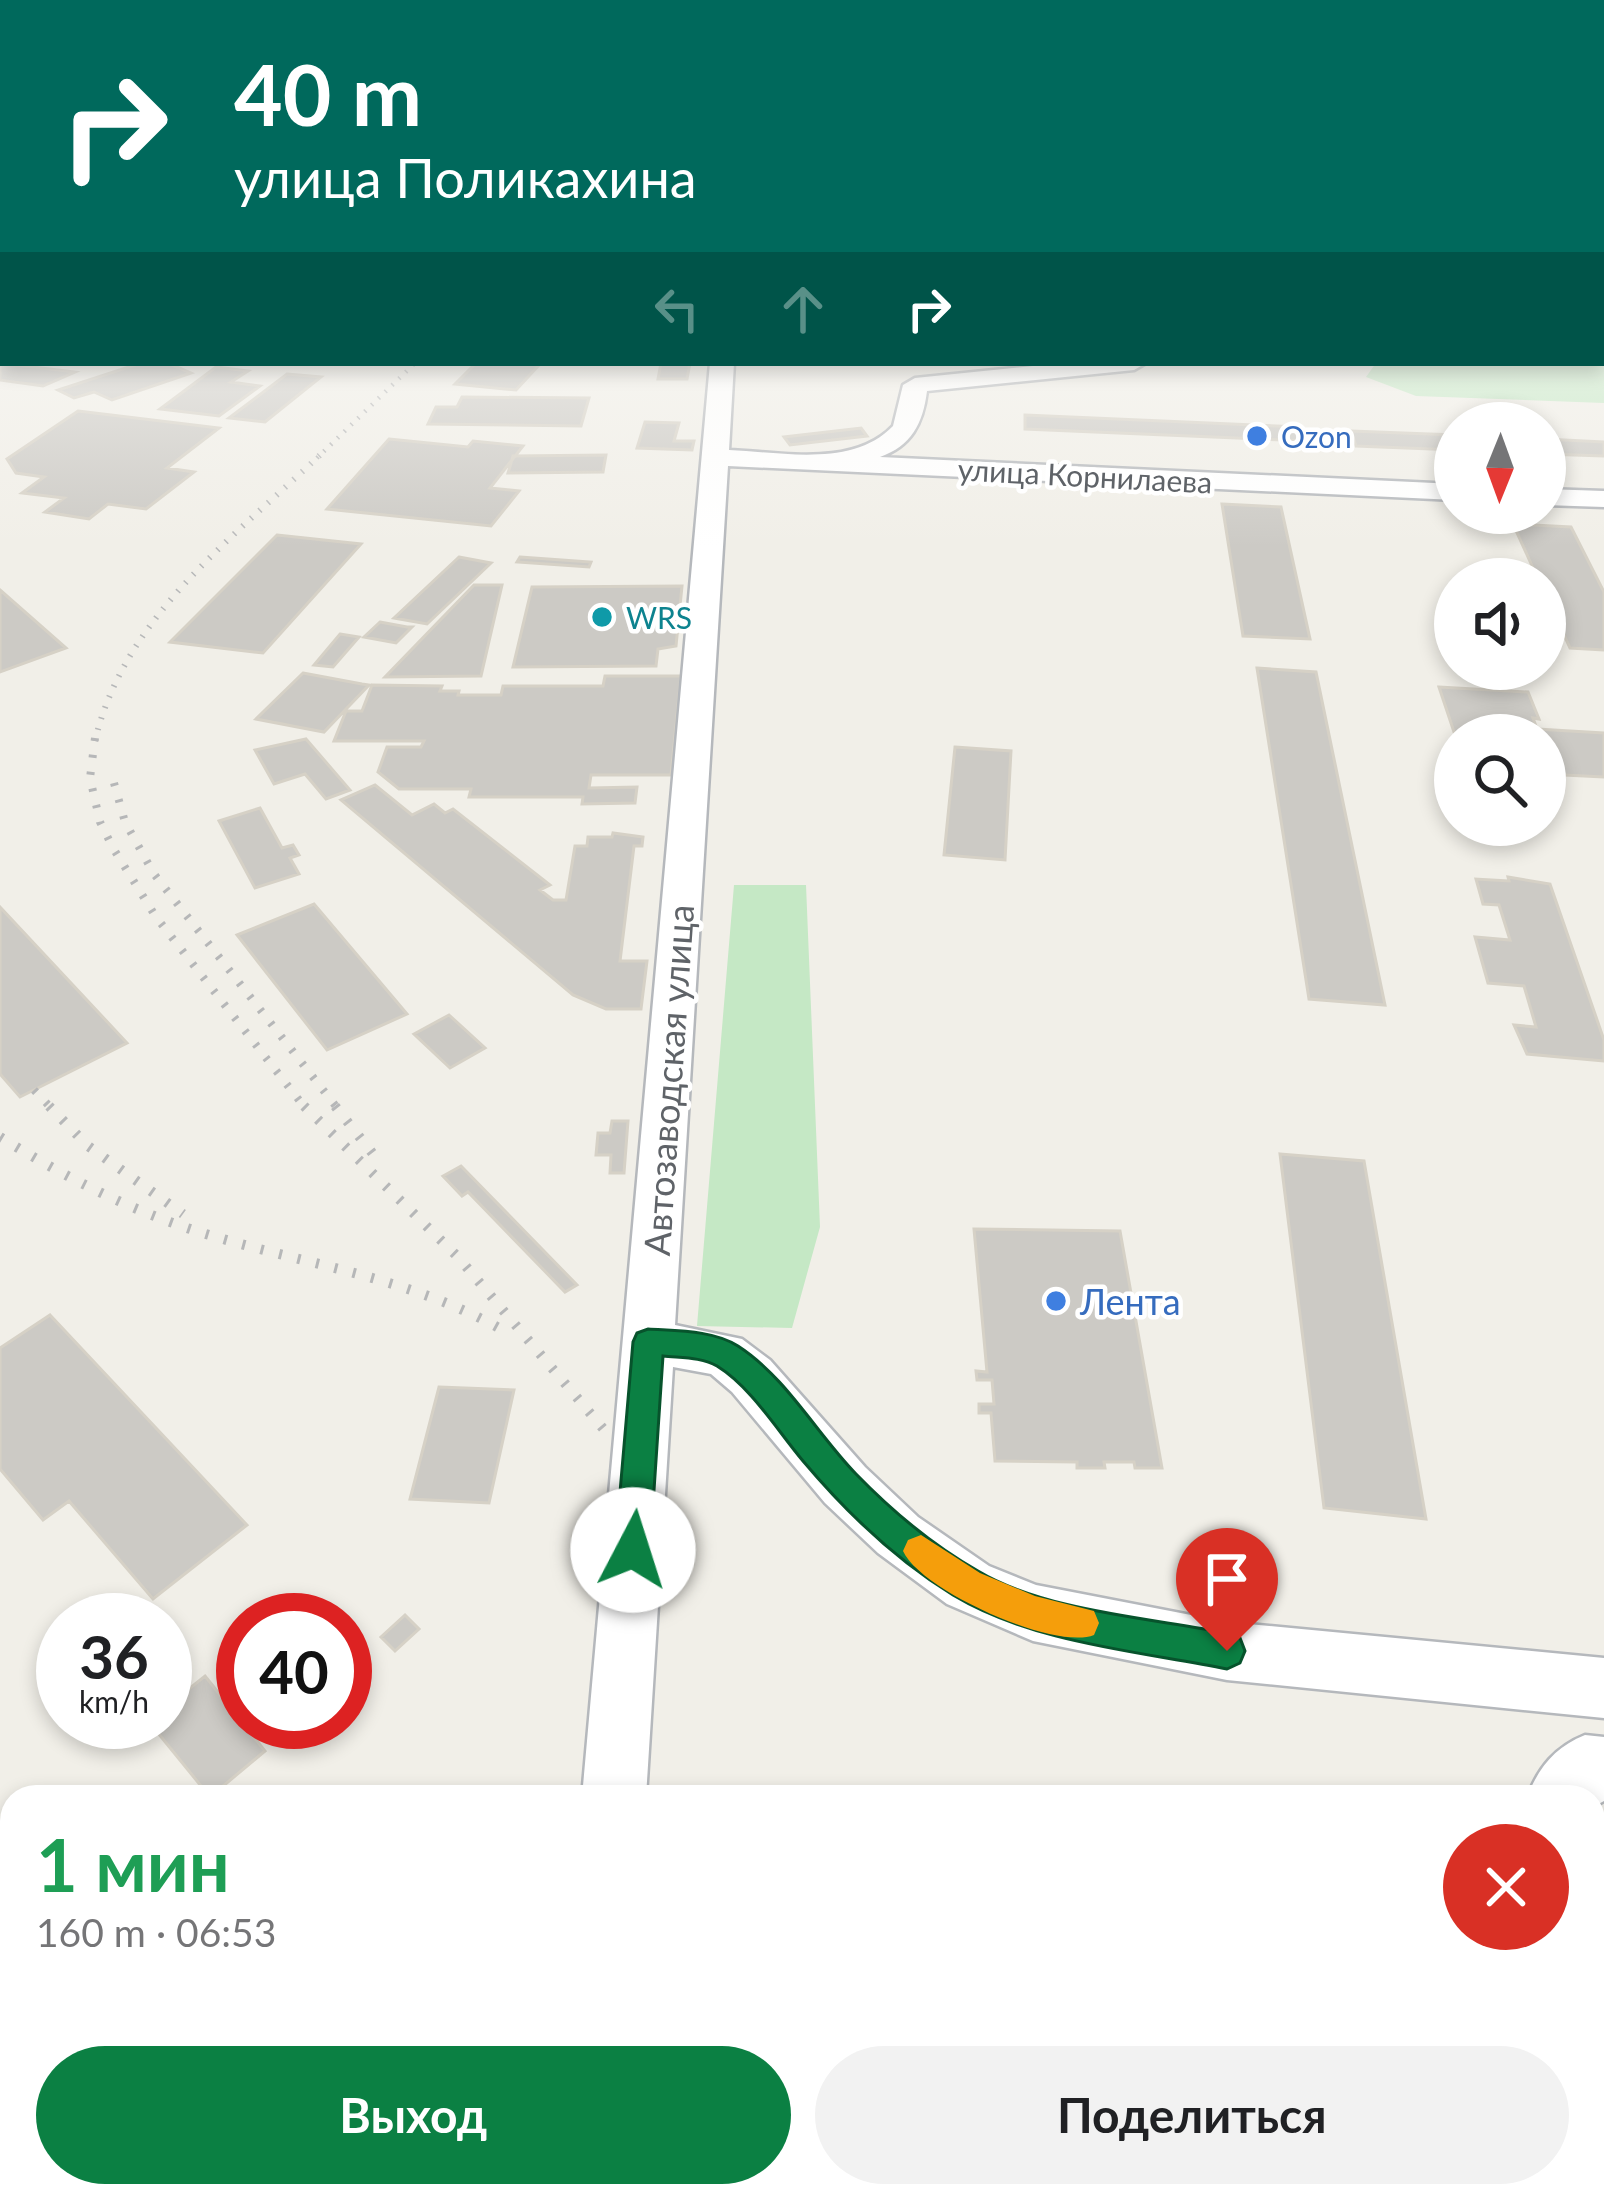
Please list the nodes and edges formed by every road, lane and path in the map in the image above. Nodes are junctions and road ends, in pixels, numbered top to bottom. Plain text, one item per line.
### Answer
1 (722, 366) edge
2 (1104, 366) edge
3 (715, 458) junction
4 (807, 462) junction
5 (1434, 491) edge
6 (1566, 497) edge
7 (1604, 499) edge
8 (648, 1342) junction
9 (1604, 1688) edge
10 (1604, 1769) edge
11 (615, 1785) edge
12 (1569, 1785) edge

1 - 3 street, Автозаводская улица
2 - 4 street
3 - 4 street, улица Корнилаева
3 - 8 street, Автозаводская улица
4 - 5 street, улица Корнилаева
6 - 7 street
8 - 9 street
8 - 11 street, Автозаводская улица
10 - 12 street

